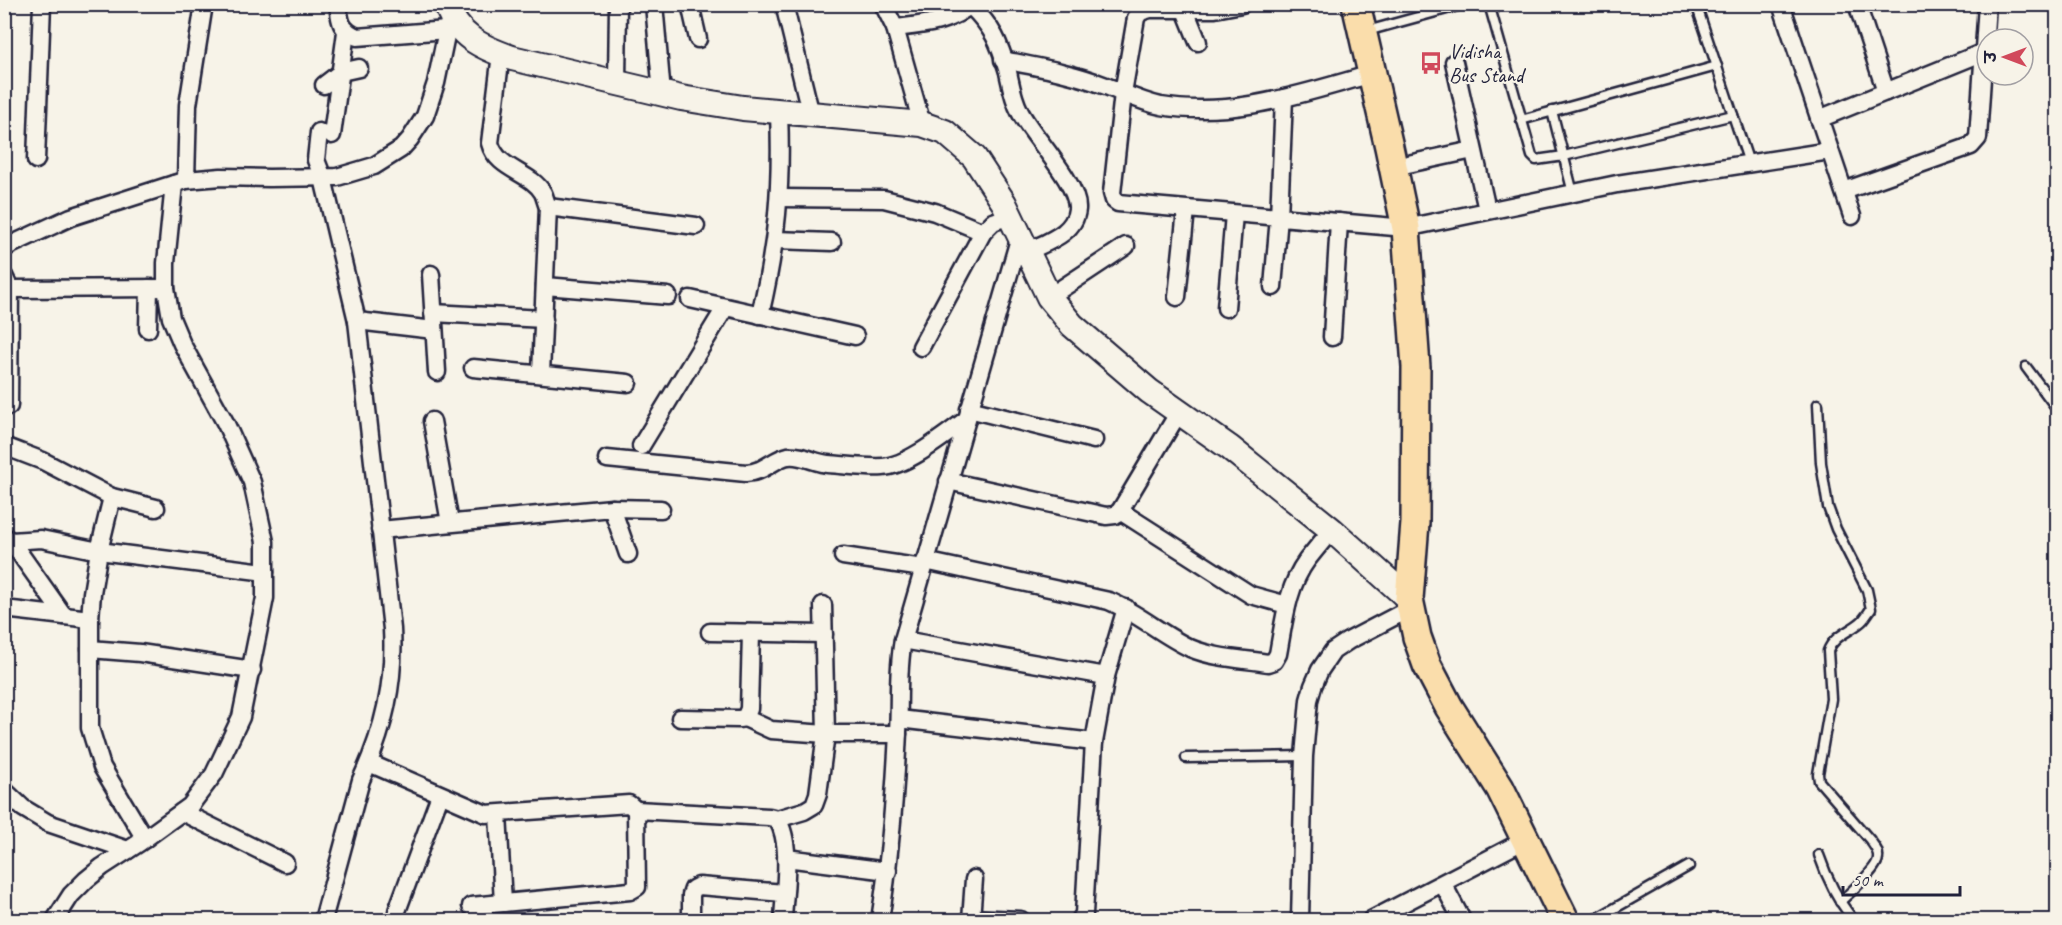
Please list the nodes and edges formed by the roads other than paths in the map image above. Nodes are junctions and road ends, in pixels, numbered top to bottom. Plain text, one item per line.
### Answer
1 (42, 4) edge
2 (204, 4) edge
3 (338, 4) edge
4 (618, 4) edge
5 (654, 4) edge
6 (690, 4) edge
7 (784, 4) edge
8 (883, 4) edge
9 (1356, 4) edge
10 (1465, 4) edge
11 (1489, 4) edge
12 (1696, 4) edge
13 (1781, 4) edge
14 (1857, 4) edge
15 (1988, 4) edge
16 (971, 5) edge
17 (1232, 5) edge
18 (1148, 7) edge
19 (1185, 10) junction
20 (448, 17) edge
21 (1986, 27) edge
22 (894, 28) junction
23 (346, 32) junction
24 (1362, 33) junction
25 (698, 39) dead end
26 (1198, 42) dead end
27 (501, 54) junction
28 (1975, 56) edge
29 (1004, 60) junction
30 (1455, 62) dead end
31 (1717, 66) junction
32 (359, 68) dead end
33 (341, 72) junction
34 (1372, 74) junction
35 (617, 84) junction
36 (324, 85) dead end
37 (1982, 87) edge
38 (1886, 92) junction
39 (1123, 93) junction
40 (662, 94) junction
41 (1284, 98) junction
42 (1552, 111) junction
43 (779, 113) junction
44 (811, 115) junction
45 (1733, 115) junction
46 (1819, 119) junction
47 (1521, 120) junction
48 (922, 124) junction
49 (1957, 134) dead end
50 (1473, 150) junction
51 (1830, 151) junction
52 (1953, 152) junction
53 (1564, 156) junction
54 (36, 160) dead end
55 (1749, 163) junction
56 (1394, 167) junction
57 (330, 178) junction
58 (180, 182) junction
59 (1844, 191) junction
60 (1573, 193) junction
61 (780, 198) junction
62 (548, 207) junction
63 (1186, 210) junction
64 (1487, 210) junction
65 (1234, 214) junction
66 (1852, 216) dead end
67 (1279, 217) junction
68 (1339, 222) junction
69 (696, 226) dead end
70 (1406, 228) junction
71 (984, 232) junction
72 (1019, 234) junction
73 (776, 240) junction
74 (832, 242) dead end
75 (1126, 246) dead end
76 (4, 248) edge
77 (431, 274) dead end
78 (7, 283) edge
79 (545, 286) junction
80 (1273, 287) dead end
81 (149, 288) junction
82 (166, 288) junction
83 (668, 296) dead end
84 (1049, 297) junction
85 (1178, 297) dead end
86 (690, 298) dead end
87 (725, 308) junction
88 (1226, 308) dead end
89 (433, 313) junction
90 (760, 315) junction
91 (544, 319) junction
92 (357, 321) junction
93 (148, 329) dead end
94 (434, 330) junction
95 (855, 336) dead end
96 (1332, 337) dead end
97 (921, 347) dead end
98 (2026, 367) dead end
99 (472, 368) dead end
100 (437, 372) dead end
101 (541, 374) junction
102 (628, 383) dead end
103 (1818, 404) dead end
104 (9, 406) dead end
105 (2058, 410) edge
106 (1179, 412) junction
107 (968, 415) junction
108 (432, 422) dead end
109 (1095, 440) dead end
110 (4, 446) edge
111 (641, 446) dead end
112 (607, 459) dead end
113 (948, 481) junction
114 (112, 497) junction
115 (156, 508) dead end
116 (612, 508) junction
117 (661, 509) dead end
118 (1120, 511) junction
119 (450, 523) junction
120 (380, 530) junction
121 (1332, 531) junction
122 (8, 539) edge
123 (99, 551) junction
124 (628, 554) dead end
125 (843, 556) dead end
126 (924, 564) junction
127 (265, 572) junction
128 (1410, 604) junction
129 (824, 605) dead end
130 (1287, 605) junction
131 (1126, 608) junction
132 (4, 609) edge
133 (63, 616) junction
134 (90, 619) junction
135 (710, 632) dead end
136 (751, 633) junction
137 (824, 634) junction
138 (903, 640) junction
139 (90, 649) junction
140 (252, 670) junction
141 (1106, 676) junction
142 (745, 717) junction
143 (680, 718) dead end
144 (899, 726) junction
145 (826, 734) junction
146 (1094, 742) junction
147 (1304, 756) junction
148 (1186, 758) dead end
149 (369, 763) junction
150 (4, 790) edge
151 (440, 795) junction
152 (636, 810) junction
153 (182, 812) junction
154 (498, 814) junction
155 (777, 819) junction
156 (146, 838) junction
157 (1525, 840) junction
158 (128, 850) junction
159 (1819, 855) dead end
160 (786, 858) junction
161 (285, 863) dead end
162 (1689, 866) dead end
163 (888, 871) junction
164 (974, 879) dead end
165 (1443, 884) junction
166 (784, 893) junction
167 (1840, 902) junction
168 (503, 903) junction
169 (471, 906) dead end
170 (397, 911) dead end
171 (1396, 915) edge
172 (971, 920) edge
173 (55, 921) edge
174 (322, 921) edge
175 (691, 921) edge
176 (783, 921) edge
177 (880, 921) edge
178 (1021, 921) edge
179 (1080, 921) edge
180 (1300, 921) edge
181 (1371, 921) edge
182 (1462, 921) edge
183 (1565, 921) edge
184 (1594, 921) edge
185 (1853, 921) edge

1 - 54 street
2 - 58 street
3 - 23 street
4 - 35 street
5 - 40 street
6 - 25 street
7 - 44 street
8 - 22 street
9 - 24 main road
10 - 24 lane
11 - 47 lane
12 - 31 lane
13 - 46 street
14 - 38 street
15 - 21 street
16 - 22 street
16 - 29 street
17 - 19 street
18 - 19 street
18 - 39 street
19 - 26 street
20 - 23 street
20 - 27 main road
20 - 57 street
22 - 48 street
23 - 33 street
24 - 34 main road
27 - 35 main road
27 - 62 street
28 - 38 street
29 - 39 street
29 - 72 street
30 - 50 street
31 - 42 lane
31 - 45 lane
32 - 33 street
33 - 36 street
33 - 57 street
34 - 41 street
34 - 56 main road
35 - 40 main road
37 - 52 street
38 - 46 street
39 - 41 street
39 - 63 street
40 - 43 main road
41 - 67 street
42 - 47 lane
42 - 53 lane
43 - 44 main road
43 - 61 street
44 - 48 main road
45 - 53 lane
45 - 55 lane
46 - 51 street
47 - 53 lane
48 - 72 main road
49 - 52 street
50 - 56 street
50 - 64 street
51 - 55 street
51 - 59 street
52 - 59 street
53 - 60 lane
55 - 60 street
56 - 70 main road
57 - 58 street
57 - 92 street
58 - 76 street
58 - 82 street
59 - 66 street
60 - 64 street
61 - 71 street
61 - 73 street
62 - 69 street
62 - 79 street
63 - 65 street
63 - 85 street
64 - 70 street
65 - 67 street
65 - 88 street
67 - 68 street
67 - 80 street
68 - 70 street
68 - 96 street
70 - 128 main road
71 - 72 street
71 - 97 street
72 - 84 main road
72 - 107 street
73 - 74 street
73 - 90 street
75 - 84 street
77 - 89 street
78 - 81 street
78 - 104 street
79 - 83 street
79 - 91 street
81 - 82 street
81 - 93 street
82 - 127 street
84 - 106 main road
86 - 87 street
87 - 90 street
87 - 111 street
89 - 91 street
89 - 94 street
90 - 95 street
91 - 101 street
92 - 94 street
92 - 120 street
94 - 100 street
98 - 105 lane
99 - 101 street
101 - 102 street
103 - 167 lane
106 - 118 street
106 - 121 main road
107 - 109 street
107 - 112 street
107 - 113 street
108 - 119 street
110 - 114 street
113 - 118 street
113 - 126 street
114 - 115 street
114 - 123 street
116 - 117 street
116 - 119 street
116 - 124 street
118 - 130 street
119 - 120 street
120 - 149 street
121 - 128 main road
121 - 130 street
122 - 123 street
122 - 133 street
123 - 127 street
123 - 134 street
125 - 126 street
126 - 131 street
126 - 138 street
127 - 140 street
128 - 147 street
128 - 157 main road
129 - 137 street
130 - 131 street
131 - 141 street
132 - 133 street
133 - 134 street
134 - 139 street
135 - 136 street
136 - 137 street
136 - 142 street
137 - 145 street
138 - 141 street
138 - 144 street
139 - 140 street
139 - 156 street
140 - 153 street
141 - 146 street
142 - 143 street
142 - 145 street
144 - 145 street
144 - 146 street
144 - 163 street
145 - 155 street
146 - 179 street
147 - 148 lane
147 - 180 street
149 - 151 street
149 - 174 street
150 - 158 street
151 - 154 street
151 - 170 street
152 - 154 street
152 - 155 street
152 - 168 street
153 - 156 street
153 - 161 street
154 - 168 street
155 - 160 street
156 - 158 street
157 - 165 street
157 - 183 main road
158 - 173 street
159 - 167 lane
160 - 163 street
160 - 166 street
162 - 184 lane
163 - 177 street
164 - 172 street
165 - 171 street
165 - 182 street
166 - 175 street
166 - 176 street
167 - 185 lane
168 - 169 street
171 - 181 street
172 - 178 street

